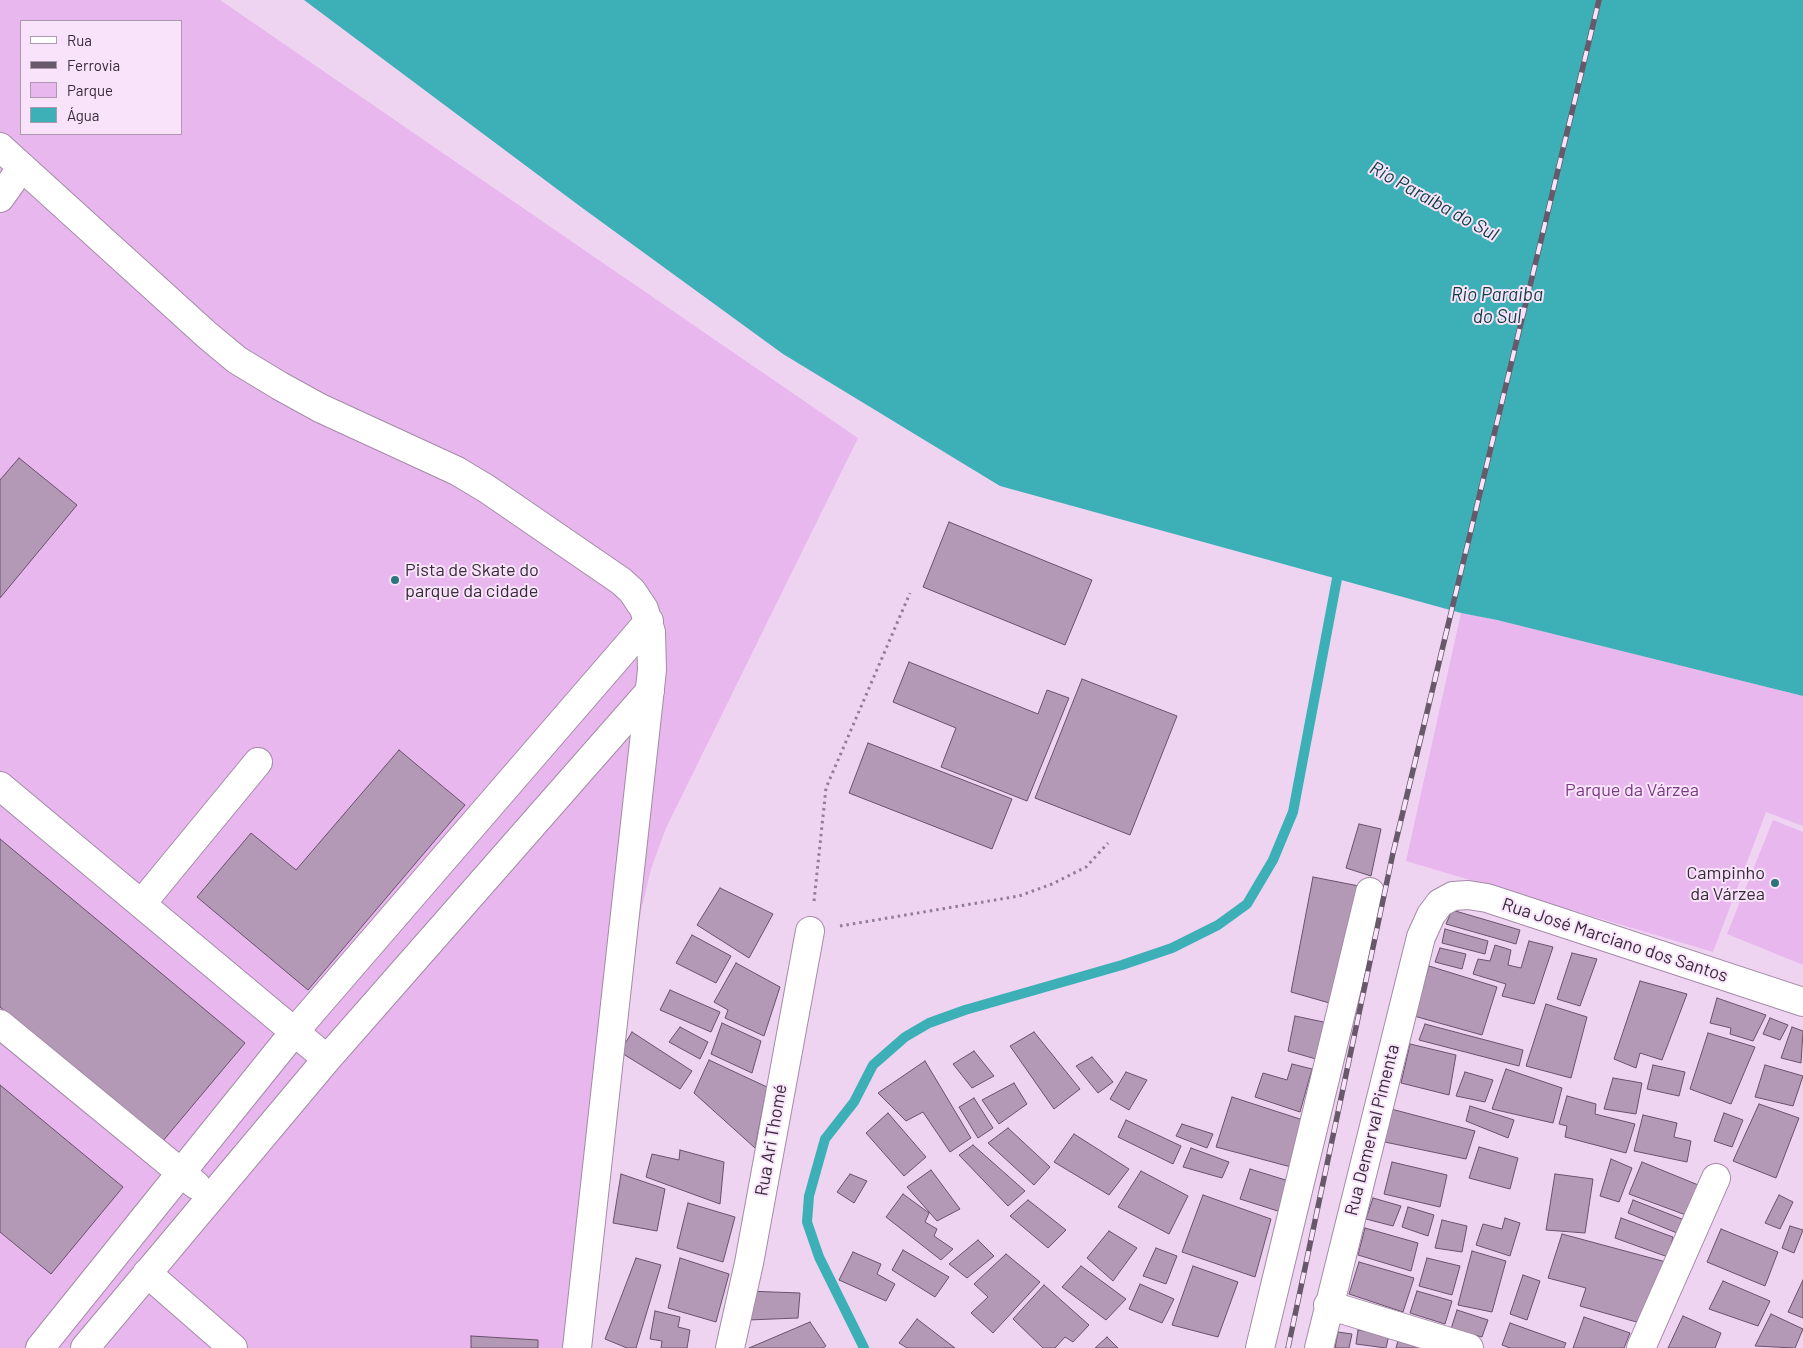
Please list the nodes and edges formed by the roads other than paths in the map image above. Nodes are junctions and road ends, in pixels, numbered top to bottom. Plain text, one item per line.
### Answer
1 (0, 147) edge
2 (22, 167) junction
3 (0, 198) edge
4 (649, 620) junction
5 (650, 691) junction
6 (258, 762) dead end
7 (0, 786) edge
8 (1370, 892) dead end
9 (142, 903) junction
10 (1432, 915) joint
11 (810, 931) road end
12 (1803, 1002) edge
13 (0, 1024) edge
14 (295, 1031) junction
15 (327, 1059) junction
16 (181, 1174) junction
17 (1716, 1178) dead end
18 (211, 1196) junction
19 (148, 1273) junction
20 (1328, 1305) junction
21 (40, 1348) edge
22 (85, 1348) edge
23 (233, 1348) edge
24 (577, 1348) edge
25 (730, 1348) edge
26 (1260, 1348) edge
27 (1319, 1348) edge
28 (1470, 1348) edge
29 (1641, 1348) edge

1 - 2 street
2 - 3 street
2 - 4 street
4 - 5 street
4 - 14 street
5 - 15 street
5 - 24 street
6 - 9 street
7 - 9 street
8 - 26 street
9 - 14 street
10 - 12 street, Rua José Marciano dos Santos
10 - 20 street, Rua Demerval Pimenta
11 - 25 street, Rua Ari Thomé
13 - 16 street
14 - 15 street
14 - 16 street
15 - 18 street
16 - 18 street
16 - 21 street
17 - 29 street
18 - 19 street
19 - 22 street
19 - 23 street
20 - 27 street, Rua Demerval Pimenta
20 - 28 street

